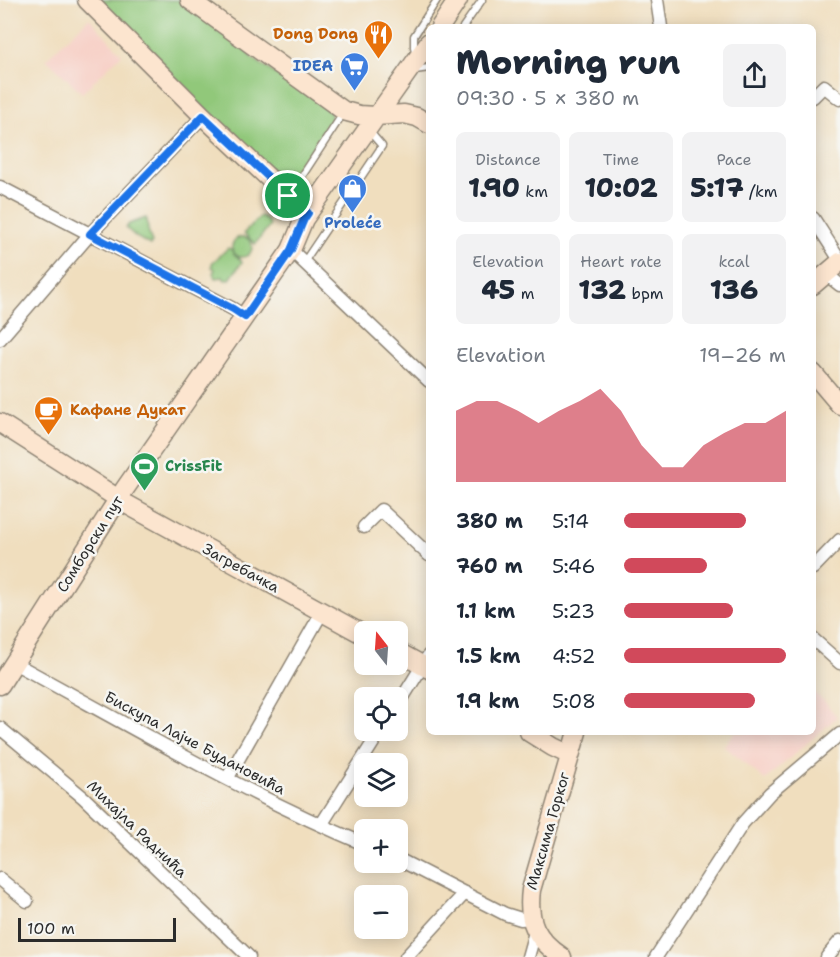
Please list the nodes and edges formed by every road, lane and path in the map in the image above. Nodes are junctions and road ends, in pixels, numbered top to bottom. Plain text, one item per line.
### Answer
1 (87, 0) edge
2 (190, 0) edge
3 (437, 0) edge
4 (459, 0) edge
5 (482, 0) edge
6 (657, 0) edge
7 (442, 24) edge
8 (465, 24) edge
9 (661, 24) edge
10 (426, 49) edge
11 (418, 66) edge
12 (816, 94) edge
13 (840, 99) edge
14 (344, 111) junction
15 (203, 116) junction
16 (426, 122) edge
17 (372, 123) junction
18 (0, 188) edge
19 (288, 196) junction
20 (308, 213) junction
21 (816, 227) edge
22 (90, 234) junction
23 (297, 256) junction
24 (832, 273) edge
25 (245, 317) junction
26 (0, 339) edge
27 (816, 377) edge
28 (426, 378) edge
29 (840, 405) edge
30 (0, 423) edge
31 (118, 499) junction
32 (364, 527) dead end
33 (840, 540) edge
34 (426, 552) edge
35 (816, 564) edge
36 (321, 612) junction
37 (354, 630) edge
38 (816, 642) edge
39 (408, 656) edge
40 (14, 663) junction
41 (426, 663) edge
42 (840, 663) edge
43 (426, 664) edge
44 (0, 685) edge
45 (408, 691) edge
46 (0, 728) edge
47 (840, 734) edge
48 (534, 735) edge
49 (576, 735) edge
50 (374, 741) edge
51 (570, 755) junction
52 (227, 779) junction
53 (321, 825) junction
54 (354, 840) edge
55 (408, 864) edge
56 (0, 879) edge
57 (465, 893) junction
58 (27, 901) dead end
59 (533, 925) junction
60 (840, 941) edge
61 (249, 957) edge
62 (406, 957) edge
63 (528, 957) edge
64 (562, 957) edge
65 (656, 957) edge
66 (827, 957) edge

1 - 15 street
2 - 14 street
3 - 11 lane
4 - 7 street
5 - 8 lane
6 - 9 street
10 - 11 street, Сомборски пут
11 - 17 street, Сомборски пут
12 - 13 street
14 - 17 street
14 - 19 lane
15 - 19 street
15 - 22 street
16 - 17 street
17 - 20 street, Сомборски пут
17 - 23 lane
18 - 22 street
19 - 20 street
20 - 23 street, Сомборски пут
21 - 24 street
22 - 25 street
22 - 26 street
23 - 25 street, Сомборски пут
23 - 28 street
25 - 31 street, Сомборски пут
27 - 29 street
30 - 31 street, Загребачка
31 - 36 street, Загребачка
31 - 40 street, Сомборски пут
32 - 34 street
33 - 35 street
36 - 37 street, Загребачка
36 - 52 street
38 - 42 street
39 - 41 street
40 - 44 street, Сомборски пут
40 - 52 street, Бискупа Лајче Будановића
43 - 45 street
46 - 61 street, Михајла Раднића
47 - 65 street
48 - 51 street
49 - 51 street, Максима Горког
50 - 53 street
51 - 59 street, Максима Горког
52 - 53 street, Бискупа Лајче Будановића
53 - 54 street, Бискупа Лајче Будановића
55 - 57 street
56 - 58 street
57 - 59 street
57 - 62 street
59 - 63 street
59 - 64 street
60 - 66 street

